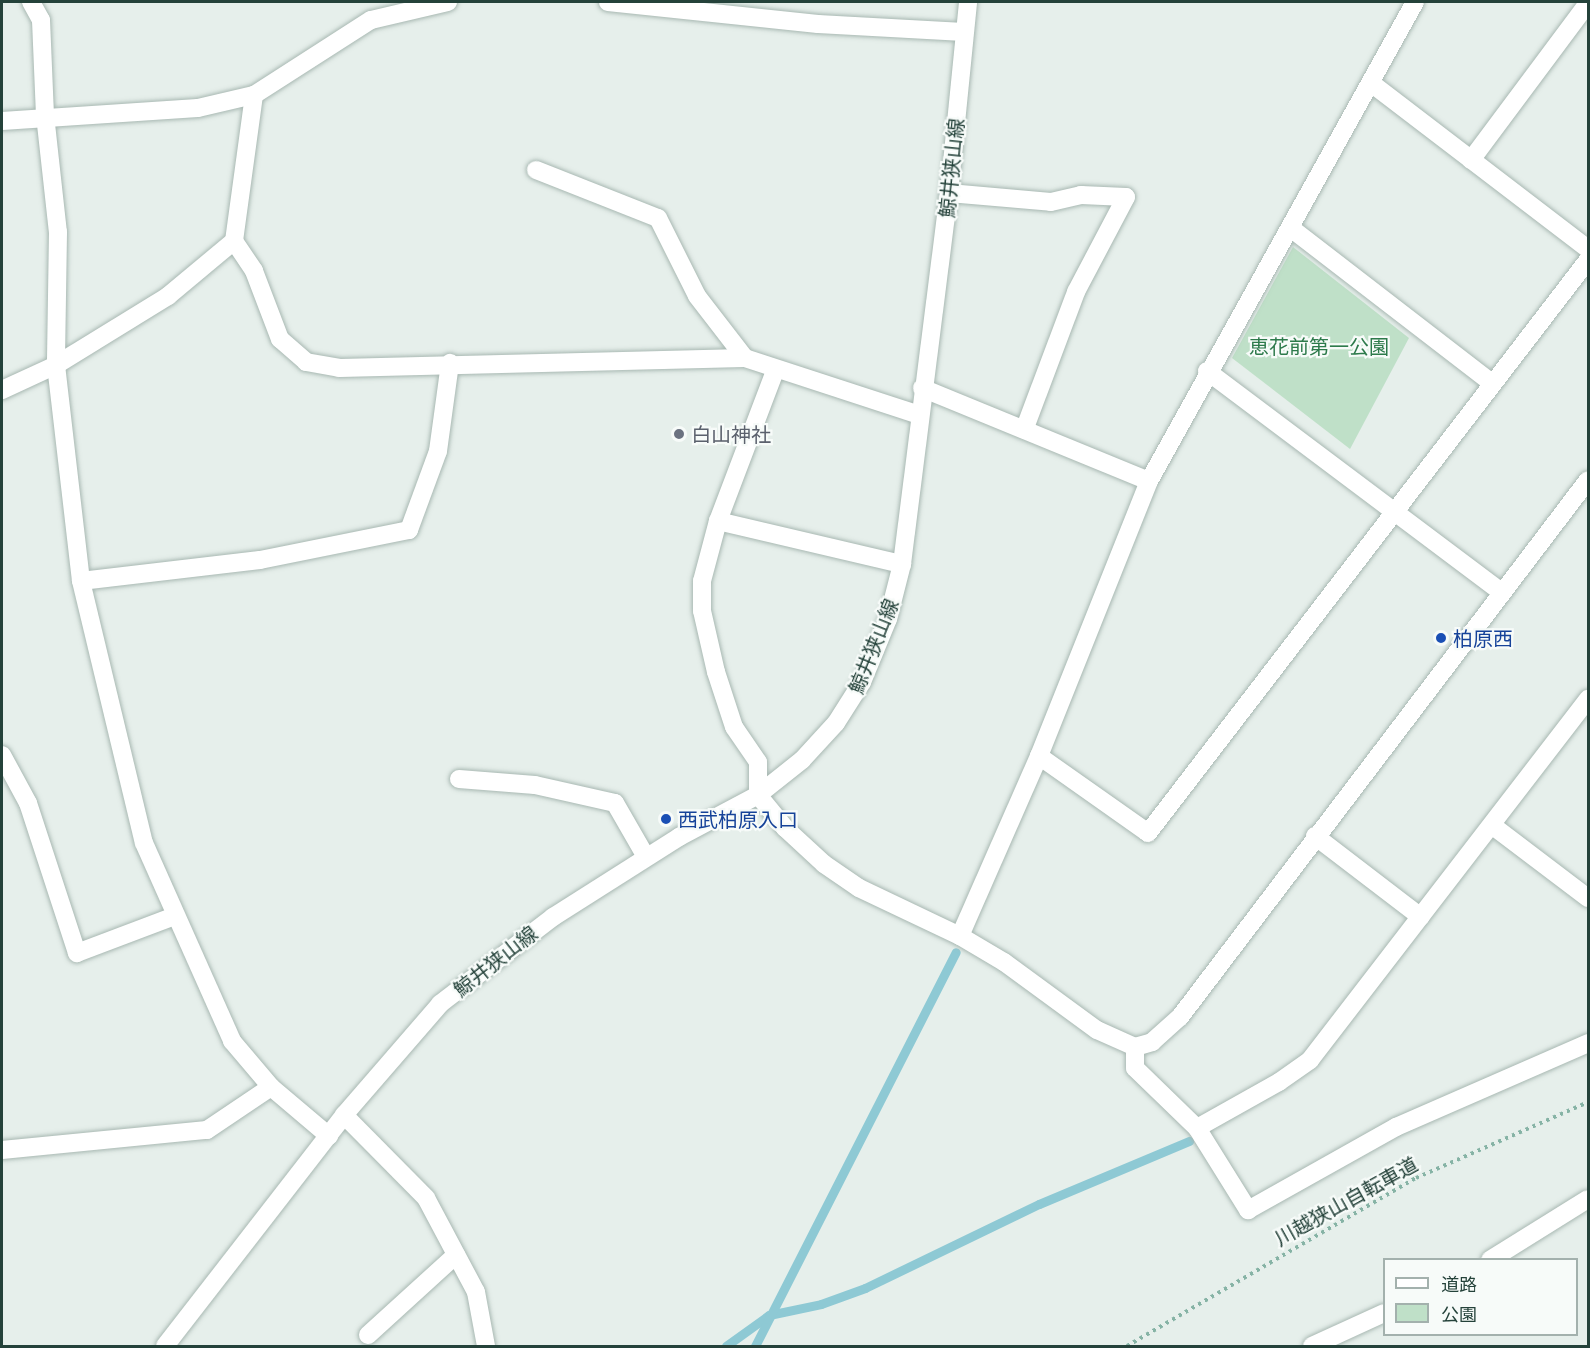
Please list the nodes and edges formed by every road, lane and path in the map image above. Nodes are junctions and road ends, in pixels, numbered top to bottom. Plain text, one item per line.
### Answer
1 (31, 2) edge
2 (373, 2) edge
3 (448, 2) edge
4 (608, 2) edge
5 (968, 2) edge
6 (1415, 2) edge
7 (1588, 3) edge
8 (371, 20) junction
9 (964, 32) junction
10 (1371, 83) junction
11 (254, 95) junction
12 (45, 116) junction
13 (2, 121) edge
14 (1471, 160) junction
15 (536, 170) dead end
16 (949, 194) junction
17 (1292, 229) junction
18 (234, 241) junction
19 (1588, 249) edge
20 (1588, 260) edge
21 (745, 358) junction
22 (450, 363) junction
23 (56, 365) junction
24 (775, 370) junction
25 (1207, 371) junction
26 (1492, 383) junction
27 (922, 388) junction
28 (2, 390) edge
29 (919, 416) junction
30 (1024, 430) junction
31 (1588, 480) edge
32 (1149, 481) junction
33 (1394, 512) junction
34 (718, 521) junction
35 (902, 564) junction
36 (81, 581) junction
37 (1501, 592) junction
38 (1588, 699) edge
39 (2, 755) edge
40 (1039, 756) junction
41 (459, 779) dead end
42 (758, 795) junction
43 (1493, 826) junction
44 (1315, 836) junction
45 (646, 857) junction
46 (1588, 898) edge
47 (175, 916) junction
48 (1421, 917) junction
49 (960, 936) junction
50 (1588, 1043) edge
51 (1135, 1047) junction
52 (271, 1087) junction
53 (1588, 1102) edge
54 (344, 1115) junction
55 (1197, 1128) junction
56 (329, 1136) junction
57 (2, 1150) edge
58 (1588, 1199) edge
59 (456, 1255) junction
60 (1493, 1258) edge
61 (1383, 1313) edge
62 (368, 1335) dead end
63 (165, 1347) edge
64 (486, 1347) edge
65 (1128, 1347) edge
66 (1312, 1347) edge

1 - 12 street
2 - 8 street
3 - 8 street
4 - 9 street
5 - 9 street, 鯨井狭山線
6 - 10 street
7 - 14 street
8 - 11 street
9 - 16 street, 鯨井狭山線
10 - 14 street
10 - 17 street
11 - 12 street
11 - 18 street
12 - 13 street
12 - 23 street
14 - 19 street
15 - 21 street
16 - 27 street, 鯨井狭山線
16 - 30 street
17 - 25 street
17 - 26 street
18 - 22 street
18 - 23 street
20 - 26 street
21 - 22 street
21 - 24 street
22 - 36 street
23 - 28 street
23 - 36 street
24 - 29 street
24 - 34 street
25 - 32 street
25 - 33 street
26 - 33 street
27 - 29 street, 鯨井狭山線
27 - 30 street
29 - 35 street, 鯨井狭山線
30 - 32 street
31 - 37 street
32 - 40 street
33 - 37 street
33 - 40 street
34 - 35 street
34 - 42 street
35 - 42 street, 鯨井狭山線
36 - 47 street
37 - 44 street
38 - 43 street
39 - 47 street
40 - 49 street
41 - 45 street
42 - 45 street, 鯨井狭山線
42 - 49 street
43 - 46 street
43 - 48 street
44 - 48 street
44 - 51 street
45 - 54 street, 鯨井狭山線
47 - 52 street
48 - 55 street
49 - 51 street
50 - 55 street
51 - 55 street
52 - 56 street
52 - 57 street
53 - 65 path, 川越狭山自転車道
54 - 56 street, 鯨井狭山線
54 - 59 street
56 - 63 street, 鯨井狭山線
58 - 60 street
59 - 62 street
59 - 64 street
61 - 66 street

